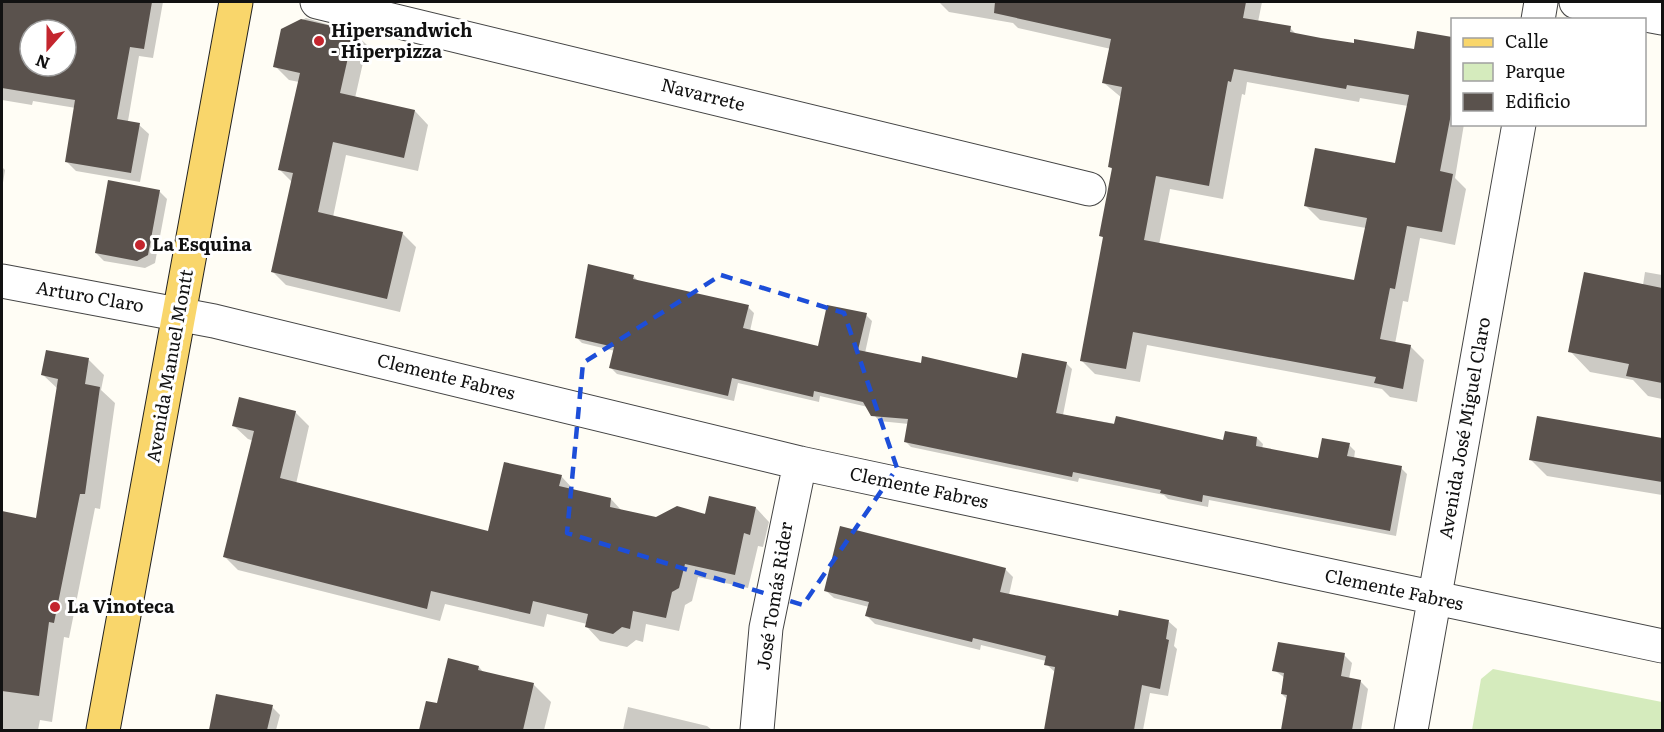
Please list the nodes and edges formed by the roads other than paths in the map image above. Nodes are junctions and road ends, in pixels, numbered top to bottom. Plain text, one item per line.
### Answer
1 (236, 2) edge
2 (317, 2) edge
3 (1541, 2) edge
4 (1576, 2) edge
5 (1538, 18) edge
6 (1662, 18) edge
7 (1519, 126) edge
8 (1089, 189) dead end
9 (2, 281) edge
10 (179, 314) junction
11 (800, 463) junction
12 (1435, 599) junction
13 (1662, 646) edge
14 (103, 730) edge
15 (756, 730) edge
16 (1411, 730) edge

1 - 10 main road, Avenida Manuel Montt
2 - 8 street, Navarrete
3 - 5 street
4 - 6 street
7 - 12 street, Avenida José Miguel Claro
9 - 10 street, Arturo Claro
10 - 11 street, Clemente Fabres
10 - 14 main road, Avenida Manuel Montt
11 - 12 street, Clemente Fabres
11 - 15 street, José Tomás Rider
12 - 13 street, Clemente Fabres
12 - 16 street, Avenida José Miguel Claro

